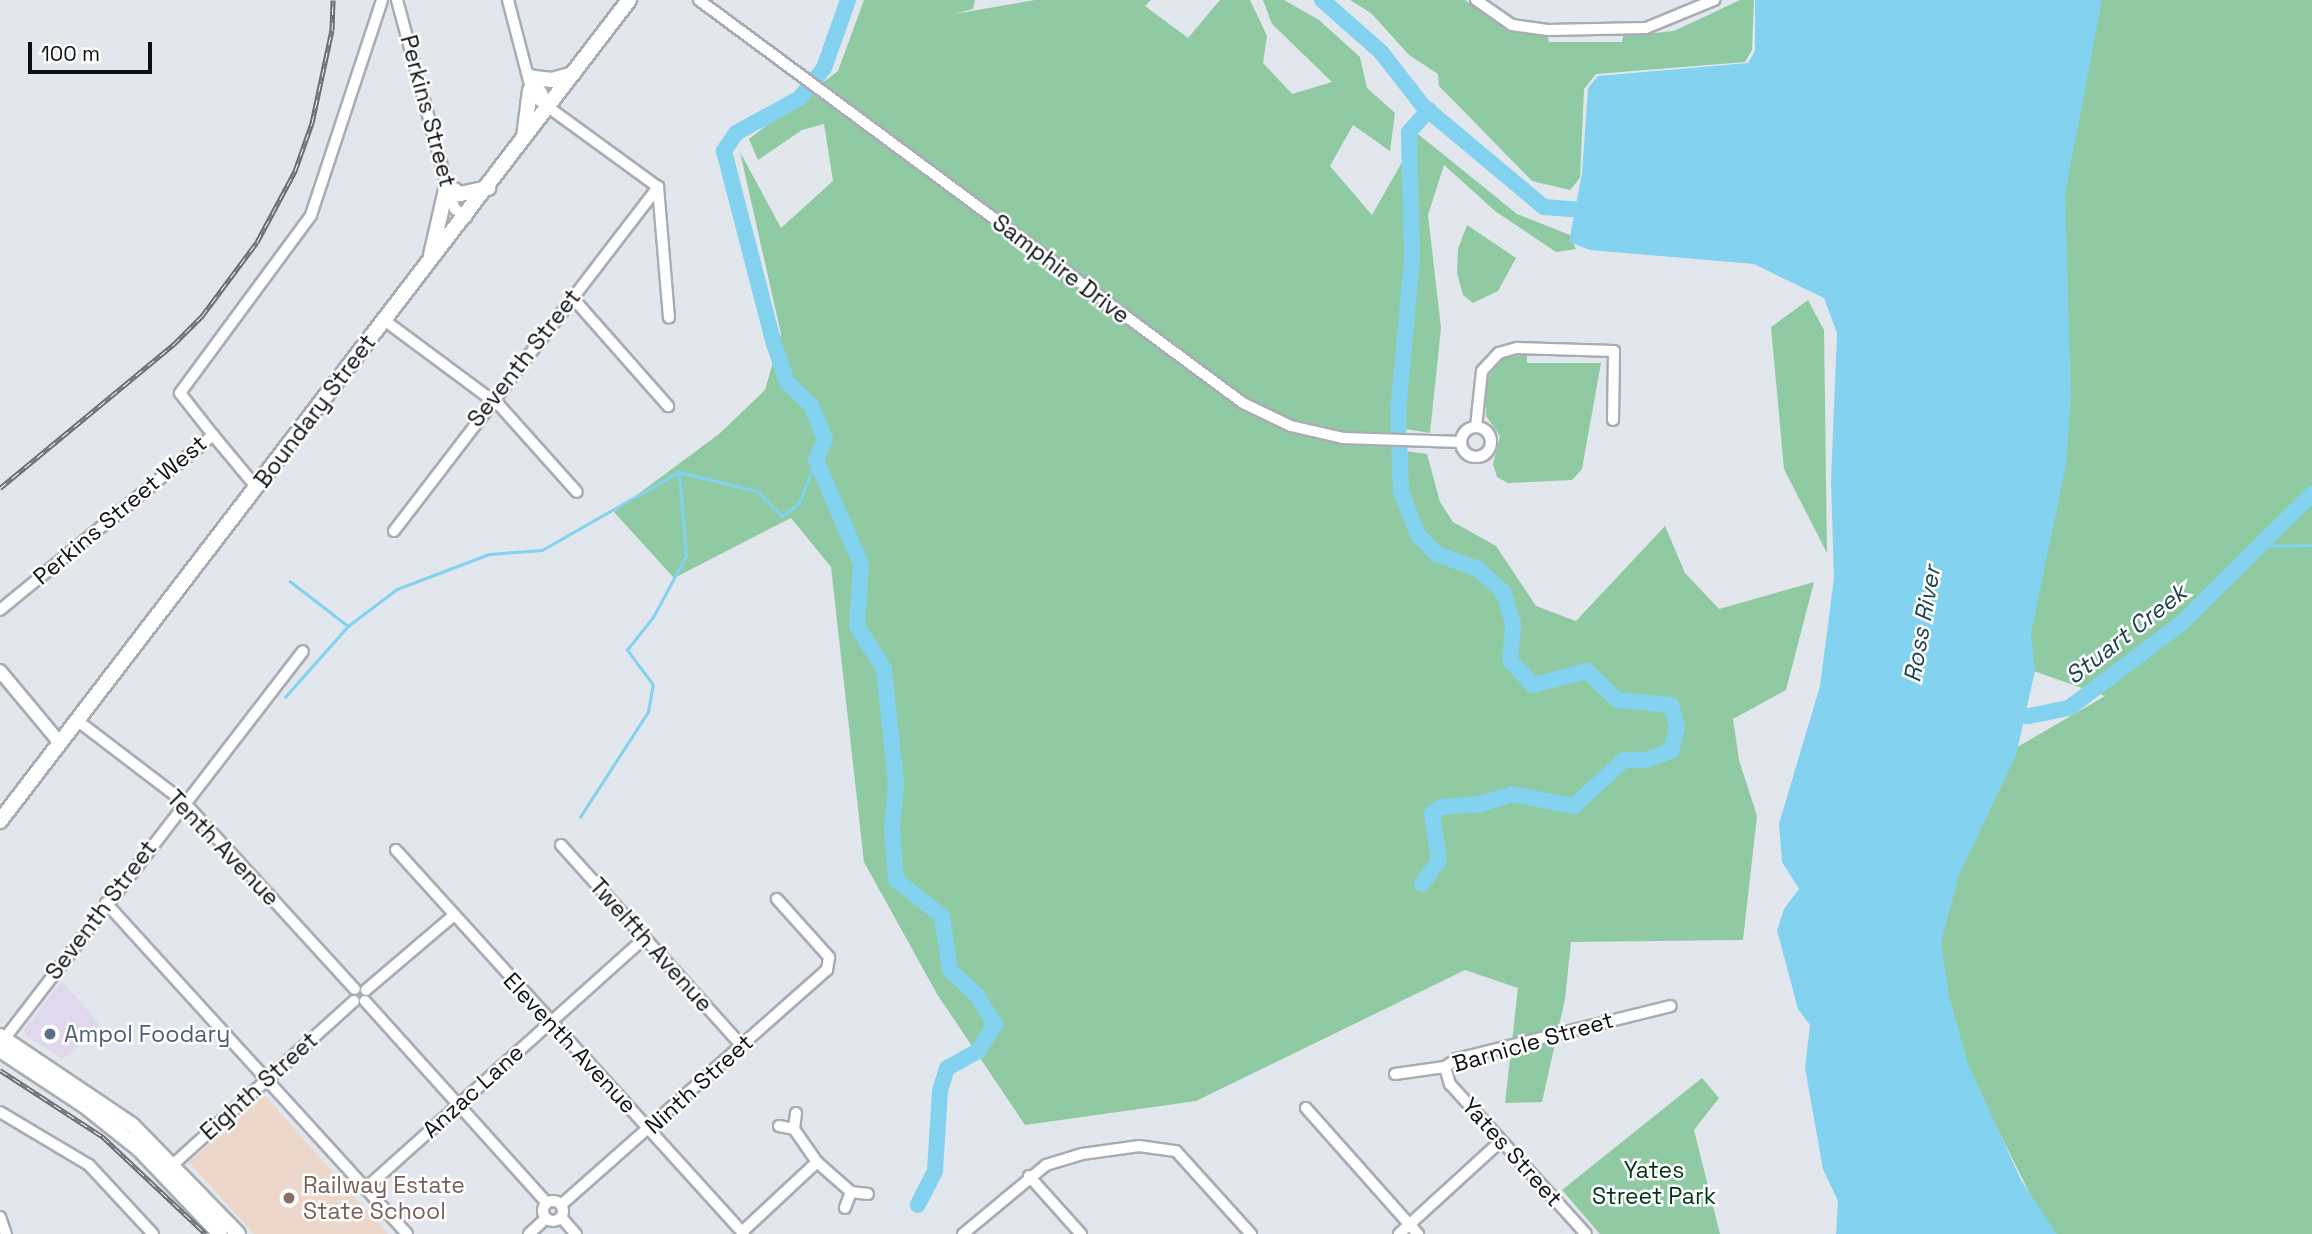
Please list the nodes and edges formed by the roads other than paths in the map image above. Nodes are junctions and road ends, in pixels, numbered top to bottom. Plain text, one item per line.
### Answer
1 (382, 0) edge
2 (397, 0) edge
3 (508, 0) edge
4 (629, 0) edge
5 (699, 0) edge
6 (1476, 0) edge
7 (1714, 0) edge
8 (573, 74) junction
9 (531, 79) junction
10 (549, 105) junction
11 (523, 142) junction
12 (447, 185) junction
13 (658, 187) junction
14 (488, 188) junction
15 (466, 217) junction
16 (429, 262) junction
17 (571, 296) junction
18 (669, 318) dead end
19 (384, 320) junction
20 (491, 400) junction
21 (668, 406) dead end
22 (1613, 420) dead end
23 (1476, 427) junction
24 (213, 435) junction
25 (1461, 442) junction
26 (257, 488) junction
27 (577, 492) dead end
28 (394, 531) dead end
29 (0, 610) edge
30 (303, 651) dead end
31 (0, 671) edge
32 (78, 722) junction
33 (60, 743) junction
34 (184, 802) junction
35 (0, 821) edge
36 (561, 845) dead end
37 (396, 850) dead end
38 (777, 900) dead end
39 (106, 903) junction
40 (453, 916) junction
41 (644, 939) junction
42 (355, 989) junction
43 (366, 995) junction
44 (354, 1000) junction
45 (1671, 1006) dead end
46 (550, 1021) junction
47 (2, 1041) edge
48 (741, 1045) junction
49 (1445, 1067) junction
50 (1395, 1074) dead end
51 (267, 1078) junction
52 (459, 1105) junction
53 (1306, 1108) dead end
54 (0, 1112) edge
55 (796, 1113) dead end
56 (779, 1126) dead end
57 (794, 1129) junction
58 (650, 1130) junction
59 (1501, 1142) junction
60 (817, 1162) junction
61 (169, 1168) junction
62 (1029, 1176) junction
63 (366, 1188) junction
64 (851, 1192) junction
65 (868, 1195) dead end
66 (547, 1203) junction
67 (561, 1205) junction
68 (845, 1208) dead end
69 (0, 1217) edge
70 (561, 1217) junction
71 (546, 1218) junction
72 (1409, 1225) junction
73 (743, 1233) edge
74 (6, 1234) edge
75 (153, 1234) edge
76 (220, 1234) edge
77 (238, 1234) edge
78 (407, 1234) edge
79 (529, 1234) edge
80 (576, 1234) edge
81 (963, 1234) edge
82 (1081, 1234) edge
83 (1251, 1234) edge
84 (1399, 1234) edge
85 (1418, 1234) edge
86 (1586, 1234) edge

1 - 24 street, Perkins Street West
2 - 12 street, Perkins Street
3 - 9 street
4 - 8 main road, Boundary Street
5 - 25 street, Samphire Drive
6 - 7 street
8 - 9 main road
8 - 10 main road, Boundary Street
9 - 10 street
9 - 11 main road
10 - 11 main road, Boundary Street
10 - 13 street
11 - 14 main road, Boundary Street
12 - 14 main road
12 - 15 street, Perkins Street
12 - 16 main road
13 - 17 street, Seventh Street
13 - 18 street
14 - 15 main road, Boundary Street
15 - 16 main road, Boundary Street
16 - 19 main road, Boundary Street
17 - 20 street, Seventh Street
17 - 21 street
19 - 20 street
19 - 26 main road, Boundary Street
20 - 27 street
20 - 28 street, Seventh Street
22 - 23 street
23 - 25 street
23 - 25 street
24 - 26 street
24 - 29 street, Perkins Street West
26 - 32 main road, Boundary Street
30 - 34 street, Seventh Street
31 - 33 street
32 - 33 main road, Boundary Street
32 - 34 street, Tenth Avenue
33 - 35 main road, Boundary Street
34 - 39 street, Seventh Street
34 - 42 street, Tenth Avenue
36 - 41 street, Twelfth Avenue
37 - 40 street, Eleventh Avenue
38 - 48 street, Ninth Street
39 - 47 street, Seventh Street
39 - 51 street
40 - 43 street
40 - 46 street, Eleventh Avenue
41 - 46 street, Anzac Lane
41 - 48 street, Twelfth Avenue
42 - 43 street
42 - 44 street
43 - 44 street
43 - 52 street
44 - 51 street, Eighth Street
45 - 49 street, Barnicle Street
46 - 52 street, Anzac Lane
46 - 58 street, Eleventh Avenue
47 - 61 main road
48 - 58 street, Ninth Street
49 - 50 street, Barnicle Street
49 - 59 street, Yates Street
51 - 61 street, Eighth Street
51 - 63 street
52 - 63 street, Anzac Lane
52 - 66 street
53 - 72 street
54 - 75 street
55 - 57 street
56 - 57 street
57 - 60 street
58 - 67 street, Ninth Street
58 - 73 street, Eleventh Avenue
59 - 72 street
59 - 86 street, Yates Street
60 - 64 street
60 - 73 street
61 - 76 main road
61 - 77 main road
62 - 81 street
62 - 82 street
62 - 83 street
63 - 78 street
64 - 65 street
64 - 68 street
66 - 67 street
66 - 71 street
67 - 70 street
69 - 74 street
70 - 71 street
70 - 80 street
71 - 79 street
72 - 84 street
72 - 85 street

